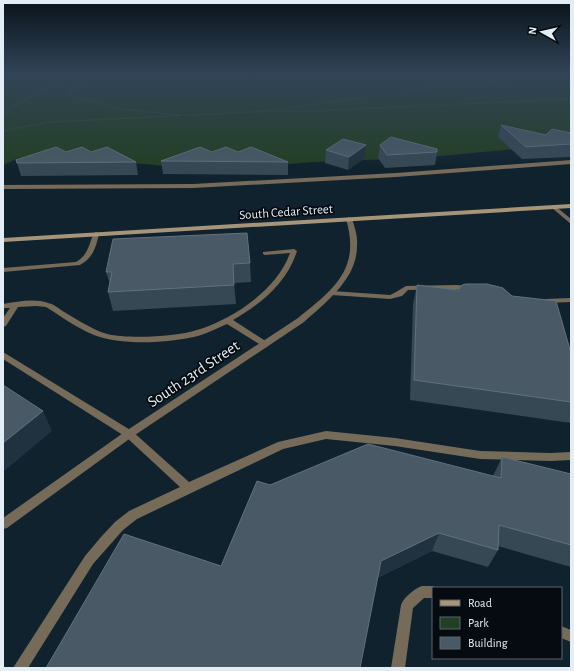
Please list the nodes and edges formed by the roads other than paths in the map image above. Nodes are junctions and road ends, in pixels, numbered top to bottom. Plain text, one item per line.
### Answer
1 (571, 162) edge
2 (3, 187) edge
3 (571, 206) edge
4 (554, 207) junction
5 (349, 219) junction
6 (571, 222) edge
7 (96, 234) junction
8 (3, 240) edge
9 (265, 253) dead end
10 (3, 270) edge
11 (476, 289) edge
12 (332, 293) junction
13 (571, 300) edge
14 (540, 302) edge
15 (3, 306) edge
16 (15, 306) junction
17 (228, 320) junction
18 (3, 324) edge
19 (264, 344) junction
20 (3, 355) edge
21 (129, 434) junction
22 (571, 456) edge
23 (188, 488) junction
24 (3, 524) edge
25 (432, 592) edge
26 (20, 668) edge
27 (398, 668) edge

1 - 2 street
3 - 4 main road, South Cedar Street
4 - 5 main road, South Cedar Street
4 - 6 street
5 - 7 main road, South Cedar Street
5 - 12 street, South 23rd Street
7 - 8 main road, South Cedar Street
7 - 10 street
9 - 17 street
11 - 12 street
12 - 19 street, South 23rd Street
13 - 14 street
15 - 16 street
16 - 17 street
16 - 18 street
17 - 19 street
19 - 21 street, South 23rd Street
20 - 21 street
21 - 23 street
21 - 24 street, South 23rd Street
22 - 23 street
23 - 26 street
25 - 27 street

